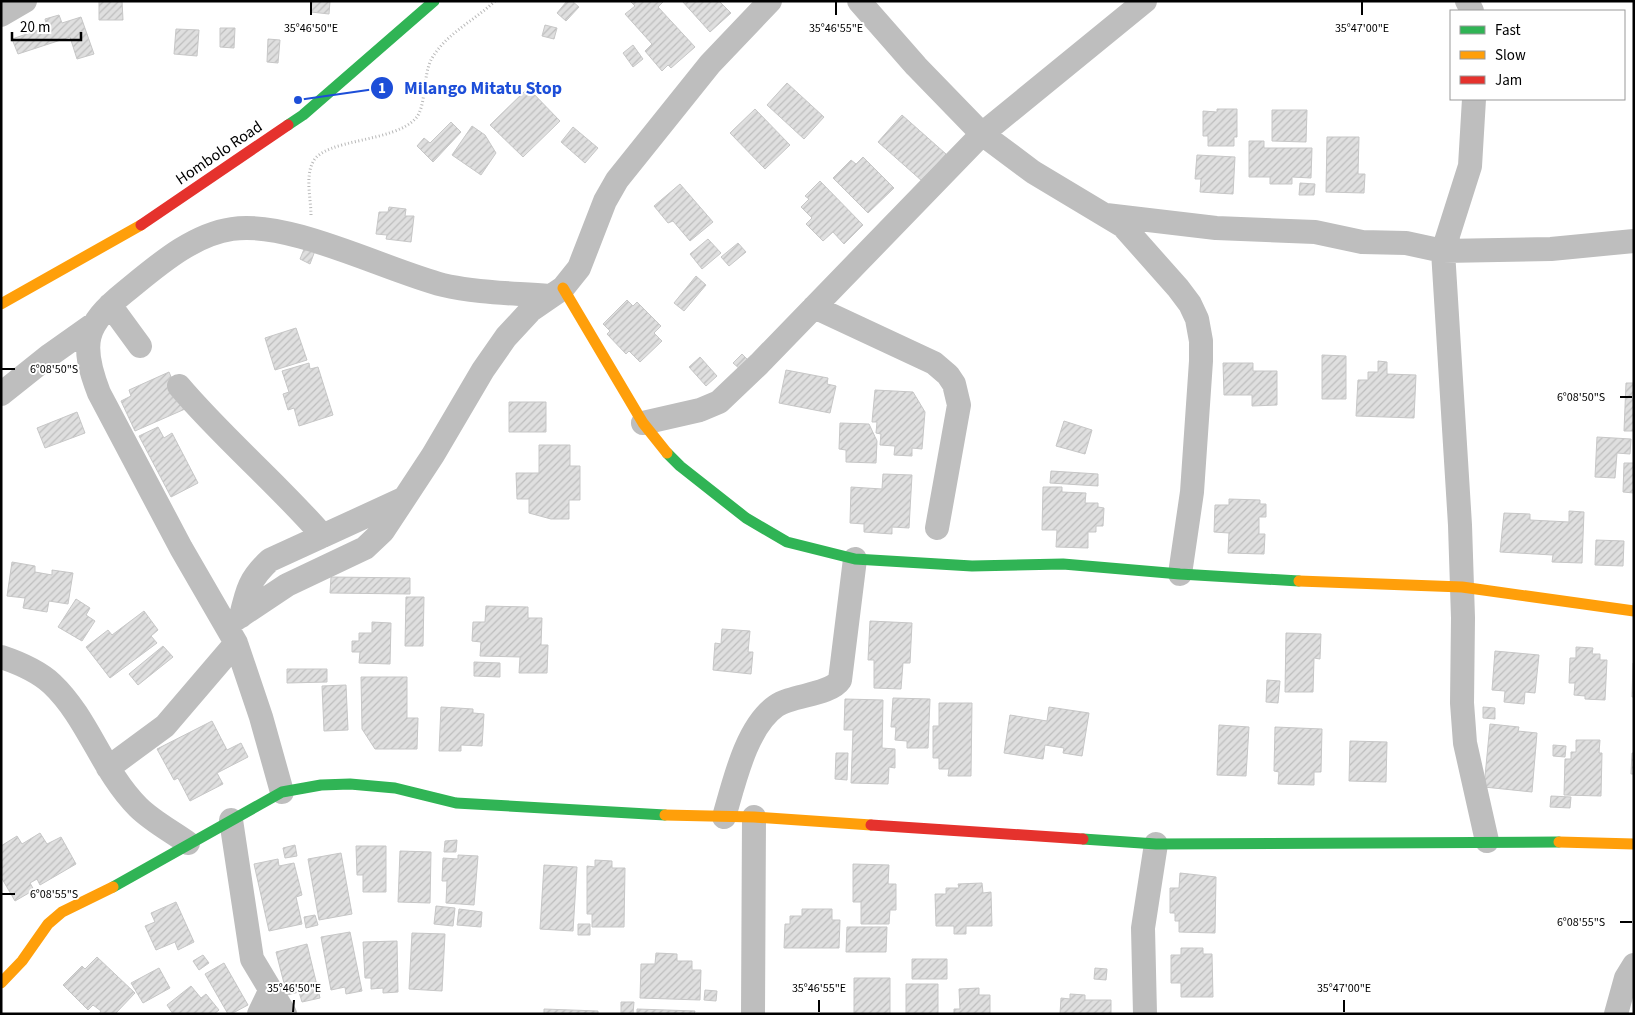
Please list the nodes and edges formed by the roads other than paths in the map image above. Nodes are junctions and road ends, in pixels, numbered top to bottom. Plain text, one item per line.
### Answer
1 (25, 1) edge
2 (434, 1) edge
3 (770, 1) edge
4 (859, 1) edge
5 (1145, 1) edge
6 (1, 15) edge
7 (1474, 100) edge
8 (982, 134) junction
9 (1105, 215) junction
10 (1634, 241) edge
11 (1443, 251) junction
12 (556, 292) junction
13 (1, 304) edge
14 (110, 305) junction
15 (814, 307) junction
16 (92, 326) junction
17 (140, 346) dead end
18 (178, 386) dead end
19 (1, 394) edge
20 (643, 423) junction
21 (404, 498) junction
22 (937, 528) dead end
23 (323, 536) junction
24 (854, 559) junction
25 (1180, 574) junction
26 (1462, 587) junction
27 (1634, 611) edge
28 (234, 628) junction
29 (1, 657) edge
30 (108, 768) junction
31 (282, 792) junction
32 (724, 817) junction
33 (754, 817) junction
34 (232, 820) junction
35 (1487, 841) junction
36 (188, 842) junction
37 (1156, 844) junction
38 (1634, 844) edge
39 (1634, 965) edge
40 (1, 983) edge
41 (270, 991) junction
42 (259, 1014) edge
43 (285, 1014) edge
44 (753, 1014) edge
45 (1145, 1014) edge
46 (1616, 1014) edge

1 - 6 street
2 - 13 street, Hombolo Road
3 - 12 street
4 - 8 street
5 - 8 street
7 - 11 street
8 - 9 street
8 - 15 street
9 - 11 street
9 - 25 street
10 - 11 street
11 - 26 street
12 - 14 street
12 - 20 street
12 - 21 street
14 - 16 street
14 - 17 street
15 - 20 street
15 - 22 street
16 - 19 street
16 - 28 street
18 - 23 street
20 - 24 street
21 - 23 street
21 - 28 street
23 - 28 street
24 - 25 street
24 - 32 street
25 - 26 street
26 - 27 street
26 - 35 street
28 - 30 street
28 - 31 street
29 - 30 street
30 - 36 street
31 - 32 street
31 - 34 street
32 - 33 street
33 - 37 street
33 - 44 street
34 - 36 street
34 - 41 street
35 - 37 street
35 - 38 street
36 - 40 street
37 - 45 street
39 - 46 street
41 - 42 street
41 - 43 street

